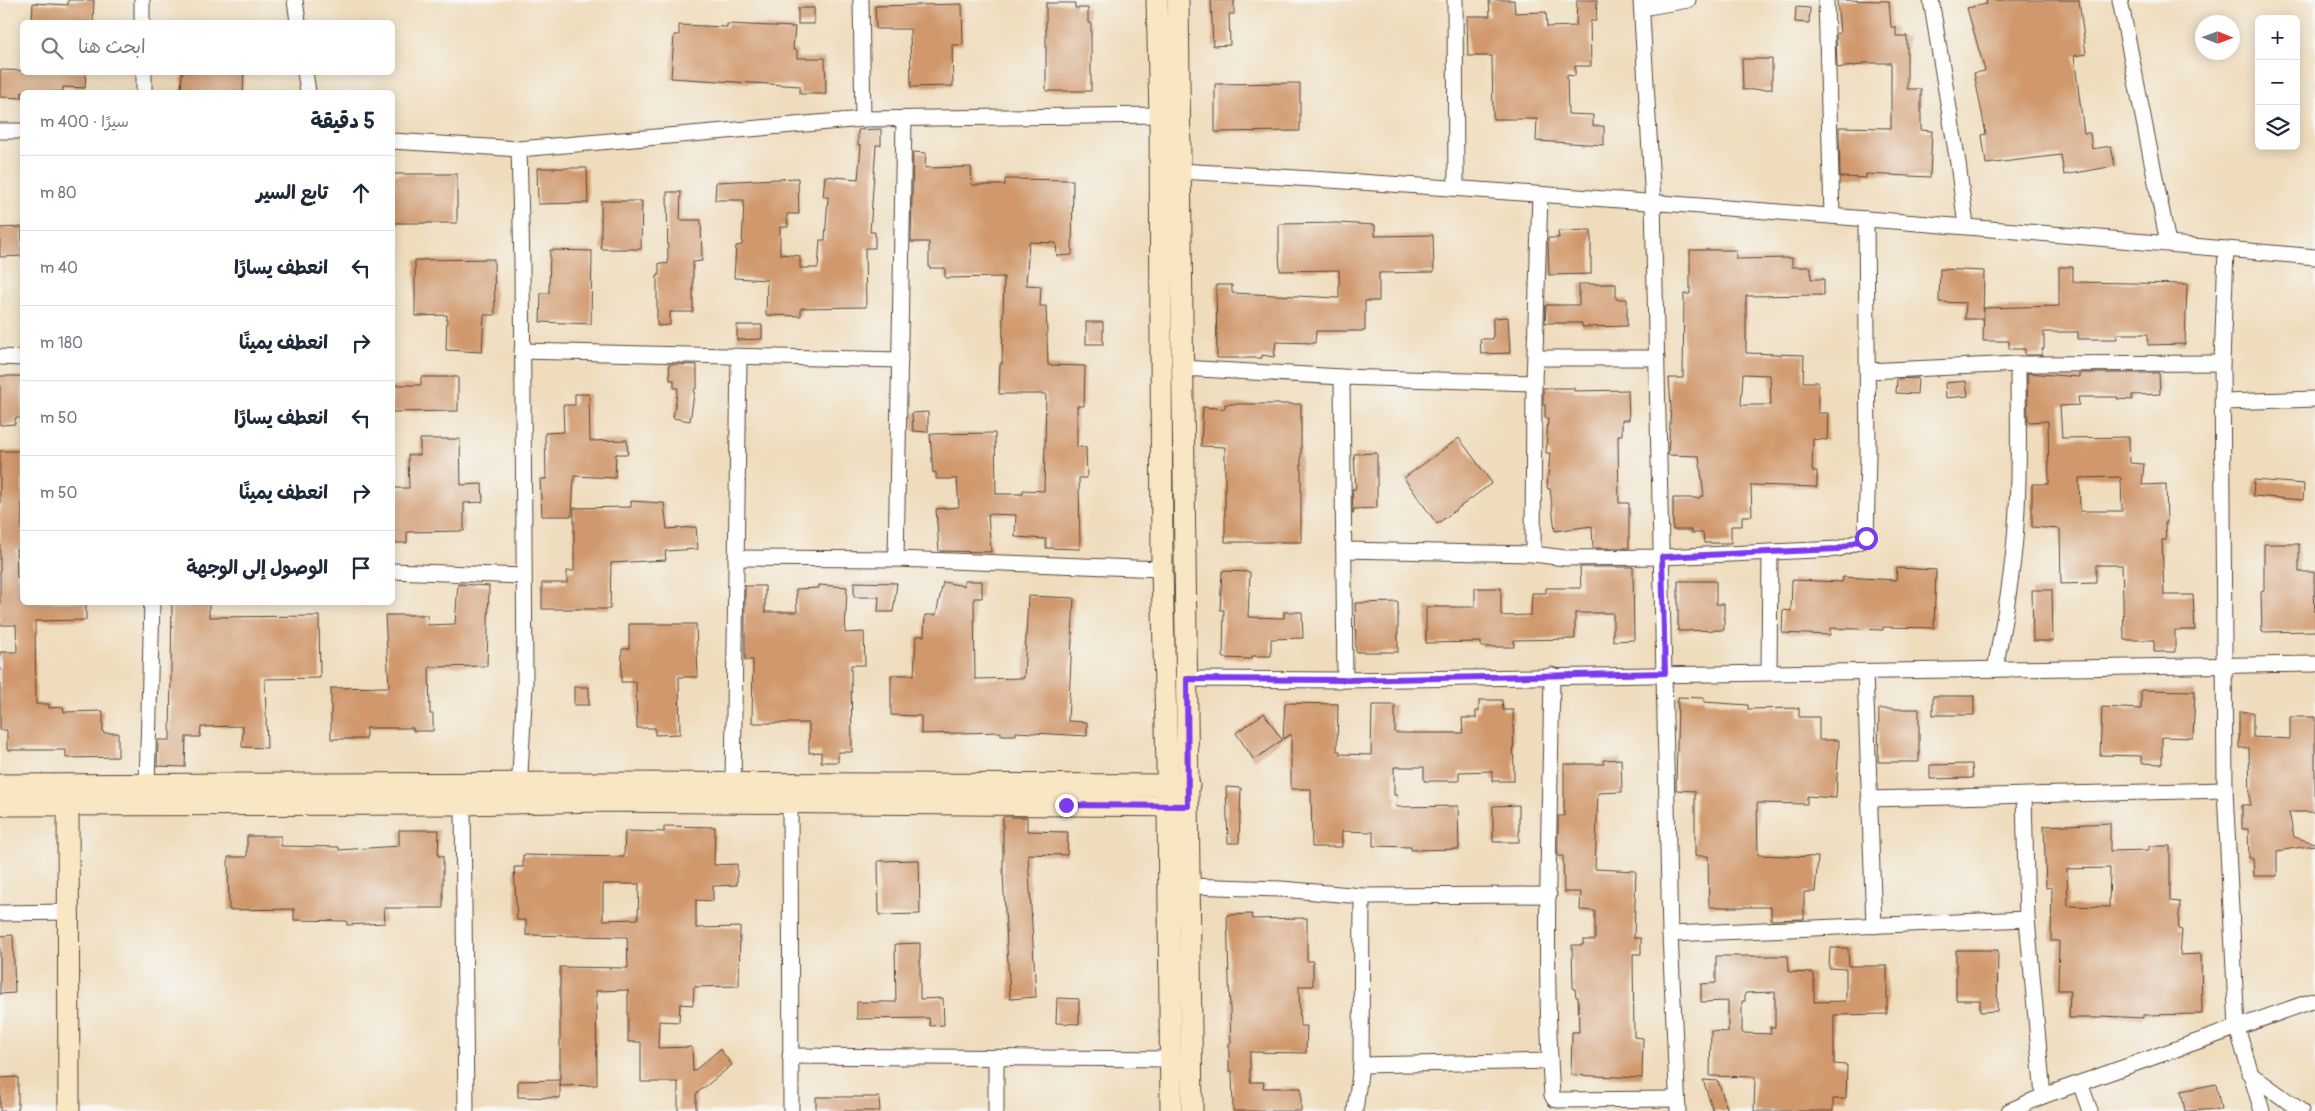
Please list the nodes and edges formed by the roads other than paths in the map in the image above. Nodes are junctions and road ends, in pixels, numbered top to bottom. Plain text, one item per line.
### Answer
1 (142, 0) edge
2 (295, 0) edge
3 (861, 0) edge
4 (1157, 0) edge
5 (1178, 0) edge
6 (1456, 0) edge
7 (1688, 0) edge
8 (1826, 0) edge
9 (1932, 0) edge
10 (2120, 0) edge
11 (1642, 4) edge
12 (142, 20) edge
13 (298, 20) edge
14 (144, 75) edge
15 (305, 75) edge
16 (144, 90) edge
17 (308, 90) edge
18 (1160, 115) junction
19 (904, 119) junction
20 (863, 120) junction
21 (0, 131) edge
22 (20, 131) edge
23 (395, 142) edge
24 (519, 149) junction
25 (1180, 171) junction
26 (1456, 187) junction
27 (1540, 194) junction
28 (1653, 202) junction
29 (1832, 216) junction
30 (1866, 219) junction
31 (1966, 226) junction
32 (2168, 243) junction
33 (2226, 249) junction
34 (2315, 257) edge
35 (522, 351) junction
36 (0, 357) edge
37 (740, 357) junction
38 (20, 358) edge
39 (1536, 358) junction
40 (1658, 358) junction
41 (900, 360) junction
42 (2222, 363) junction
43 (2018, 364) junction
44 (1182, 368) junction
45 (1867, 371) junction
46 (1342, 377) junction
47 (1534, 384) junction
48 (2315, 400) edge
49 (2224, 402) junction
50 (1344, 550) junction
51 (1770, 552) junction
52 (1533, 554) junction
53 (1662, 557) junction
54 (736, 558) junction
55 (896, 559) junction
56 (1162, 569) junction
57 (395, 571) edge
58 (523, 576) junction
59 (152, 605) edge
60 (2225, 664) junction
61 (2315, 664) edge
62 (1995, 669) junction
63 (1769, 672) junction
64 (1865, 672) junction
65 (1665, 673) junction
66 (1552, 675) junction
67 (1187, 679) junction
68 (1346, 680) junction
69 (0, 785) edge
70 (733, 785) junction
71 (147, 786) junction
72 (2225, 790) junction
73 (519, 793) junction
74 (1178, 796) junction
75 (2024, 796) junction
76 (1869, 799) junction
77 (790, 802) junction
78 (464, 804) junction
79 (68, 805) junction
80 (0, 806) edge
81 (1190, 886) junction
82 (1362, 896) junction
83 (1549, 896) junction
84 (68, 912) junction
85 (0, 913) edge
86 (2027, 919) junction
87 (1874, 926) junction
88 (1670, 934) junction
89 (2315, 1000) edge
90 (2237, 1028) junction
91 (790, 1056) junction
92 (996, 1057) junction
93 (1170, 1059) junction
94 (1550, 1061) junction
95 (1361, 1065) junction
96 (2249, 1073) junction
97 (2080, 1083) junction
98 (2043, 1096) junction
99 (1677, 1105) edge
100 (69, 1111) edge
101 (466, 1111) edge
102 (791, 1111) edge
103 (996, 1111) edge
104 (1171, 1111) edge
105 (1192, 1111) edge
106 (1355, 1111) edge
107 (2009, 1111) edge
108 (2090, 1111) edge
109 (2262, 1111) edge
110 (2301, 1111) edge

1 - 12 street
2 - 13 street
3 - 20 street
4 - 18 street
5 - 25 street
6 - 26 street
7 - 11 street
8 - 29 street
9 - 31 street
10 - 32 street
11 - 28 street
14 - 16 street
15 - 17 street
18 - 19 street
18 - 56 street
19 - 20 street
19 - 41 street
20 - 24 street
21 - 22 street
23 - 24 street
24 - 35 street
25 - 26 street
25 - 44 street
26 - 27 street
27 - 28 street
27 - 39 street
28 - 29 street
28 - 40 street
29 - 30 street
30 - 31 street
30 - 45 street
31 - 32 street
32 - 33 street
33 - 34 street
33 - 42 street
35 - 37 street
35 - 58 street
36 - 38 street
37 - 41 street
37 - 54 street
39 - 40 street
39 - 47 street
40 - 53 street
41 - 55 street
42 - 43 street
42 - 49 street
43 - 45 street
43 - 62 street
44 - 46 street
44 - 67 street
45 - 51 street
46 - 47 street
46 - 50 street
47 - 52 street
48 - 49 street
49 - 60 street
50 - 52 street
50 - 68 street
51 - 53 street
51 - 63 street
52 - 53 street
53 - 65 street
54 - 55 street
54 - 70 street
55 - 56 street
56 - 74 street
57 - 58 street
58 - 73 street
59 - 71 street
60 - 61 street
60 - 62 street
60 - 72 street
62 - 64 street
63 - 64 street
63 - 65 street
64 - 76 street
65 - 66 street
65 - 88 street
66 - 68 street
66 - 83 street
67 - 68 street
67 - 74 street
69 - 71 street
70 - 73 street
70 - 74 street
71 - 73 street
72 - 75 street
72 - 90 street
73 - 77 street
73 - 78 street
74 - 77 street
74 - 81 street
74 - 93 street
75 - 76 street
75 - 86 street
76 - 87 street
77 - 91 street
78 - 79 street
78 - 101 street
79 - 80 street
79 - 84 street
81 - 82 street
81 - 105 street
82 - 83 street
82 - 95 street
83 - 94 street
84 - 85 street
84 - 100 street
86 - 87 street
86 - 98 street
87 - 88 street
88 - 99 street
89 - 90 street
90 - 96 street
90 - 97 street
91 - 92 street
91 - 102 street
92 - 93 street
92 - 103 street
93 - 104 street
94 - 95 street
94 - 99 street
95 - 106 street
96 - 109 street
96 - 110 street
97 - 98 street
97 - 108 street
98 - 107 street

